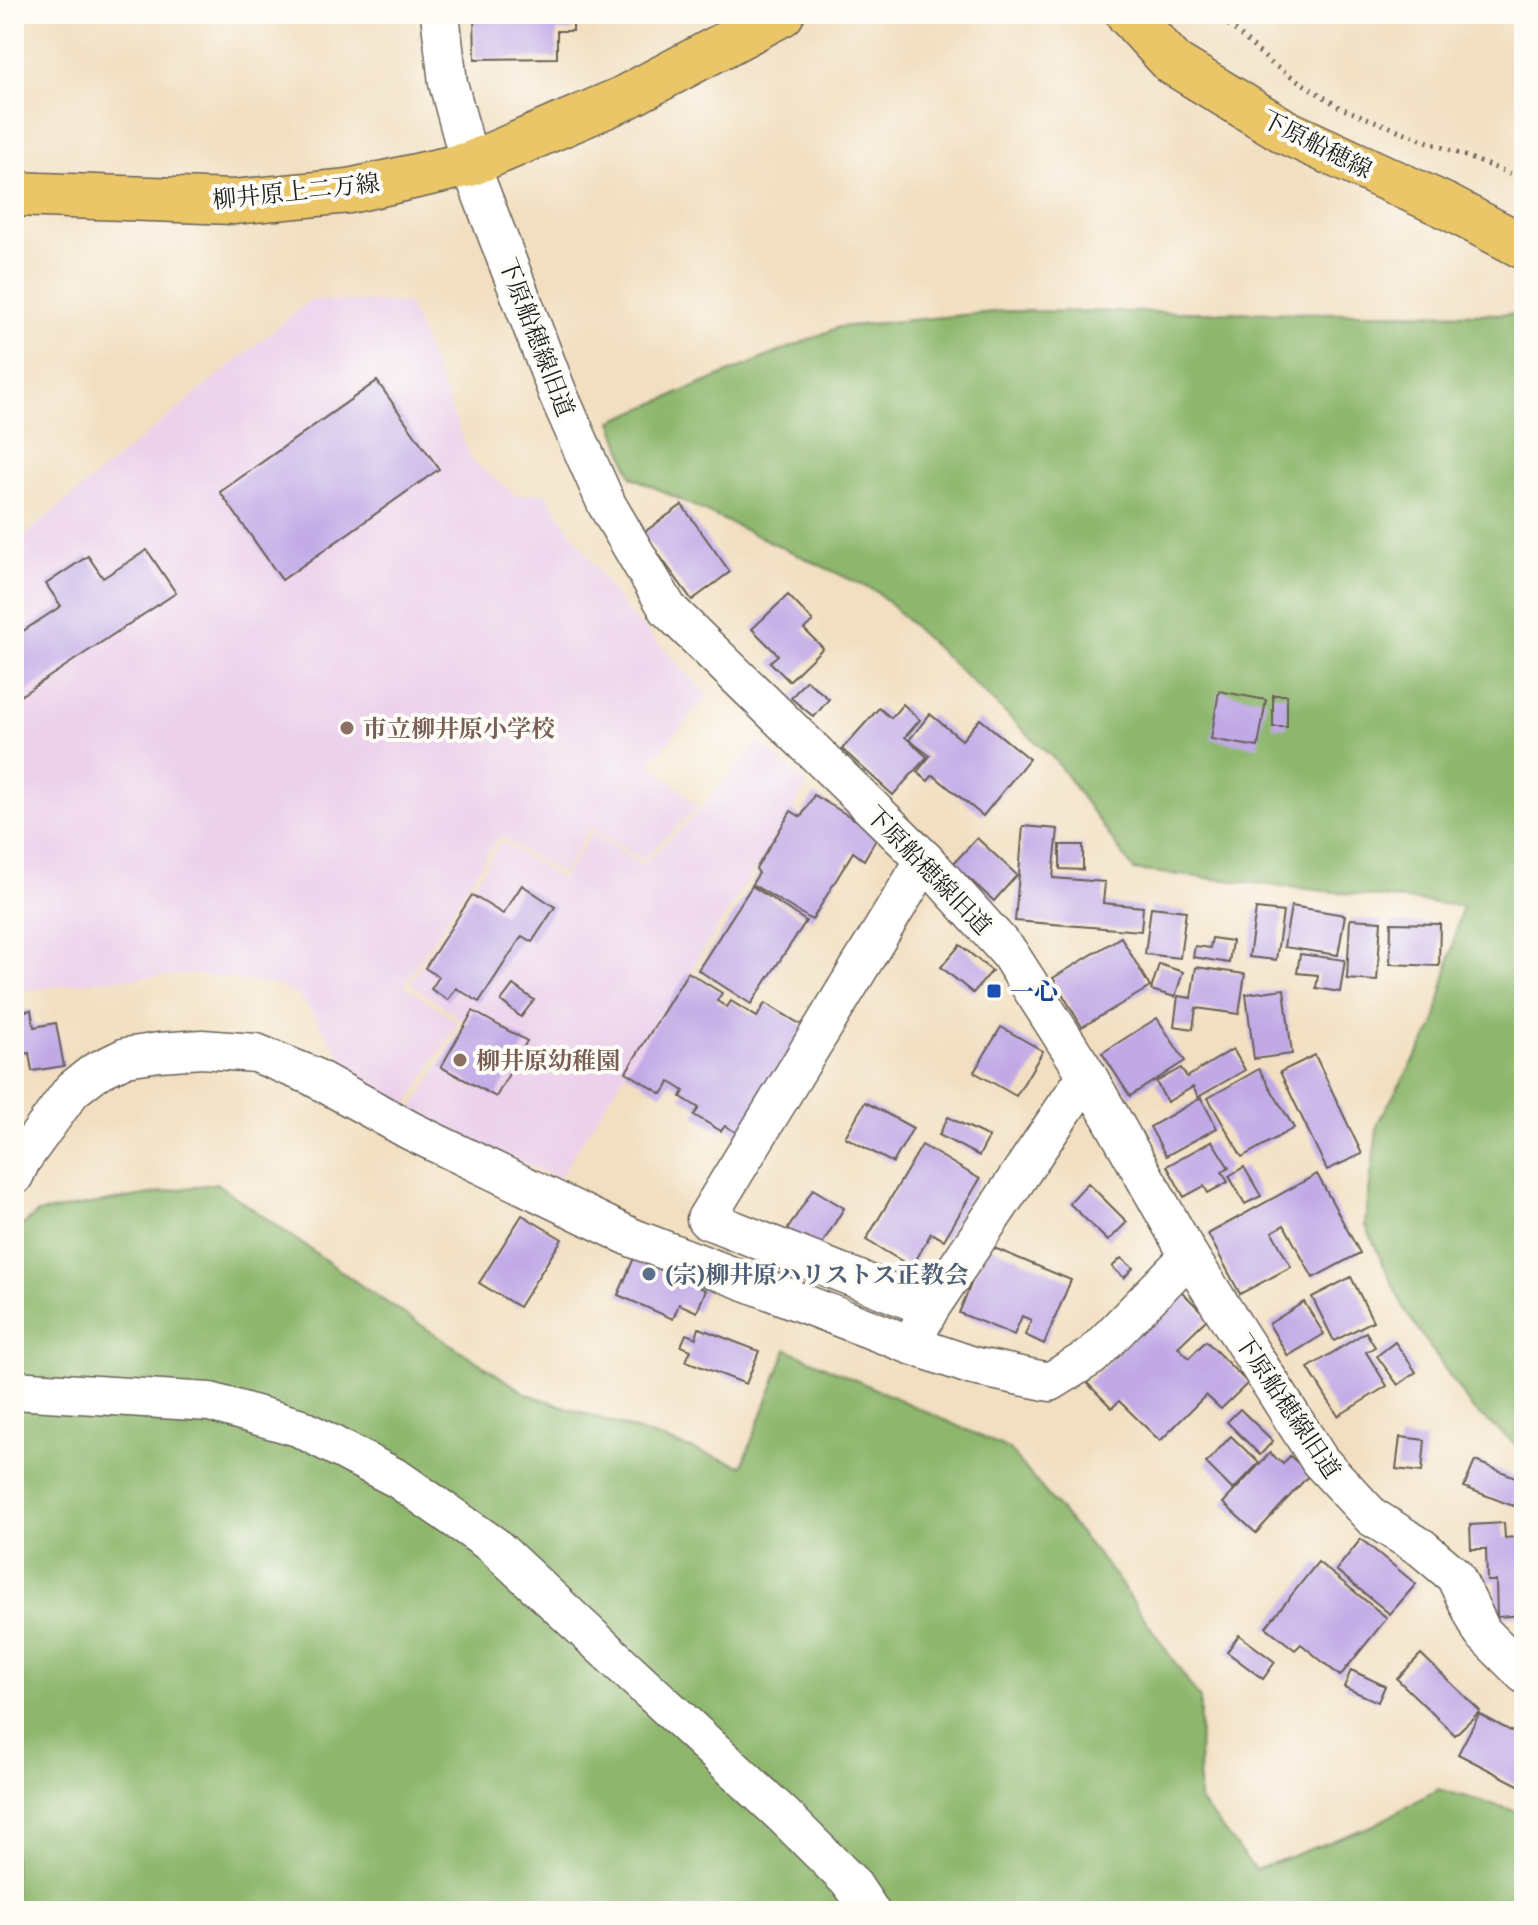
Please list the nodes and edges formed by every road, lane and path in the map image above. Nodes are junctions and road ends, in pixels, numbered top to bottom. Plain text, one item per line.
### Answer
1 (440, 14) edge
2 (782, 14) edge
3 (1128, 14) edge
4 (1217, 14) edge
5 (470, 164) junction
6 (1524, 179) edge
7 (14, 194) edge
8 (1524, 247) edge
9 (925, 860) junction
10 (1087, 1075) junction
11 (14, 1176) edge
12 (1189, 1256) junction
13 (930, 1308) junction
14 (911, 1345) junction
15 (14, 1390) edge
16 (1524, 1674) edge
17 (870, 1911) edge

1 - 5 street, 下原船穂線旧道
2 - 5 main road, 柳井原上二万線
3 - 8 main road, 下原船穂線
4 - 6 path
5 - 7 main road, 柳井原上二万線
5 - 9 street, 下原船穂線旧道
9 - 10 street, 下原船穂線旧道
9 - 13 street
10 - 12 street, 下原船穂線旧道
10 - 13 street
11 - 14 street
12 - 14 street
12 - 16 street, 下原船穂線旧道
13 - 14 street
15 - 17 street

